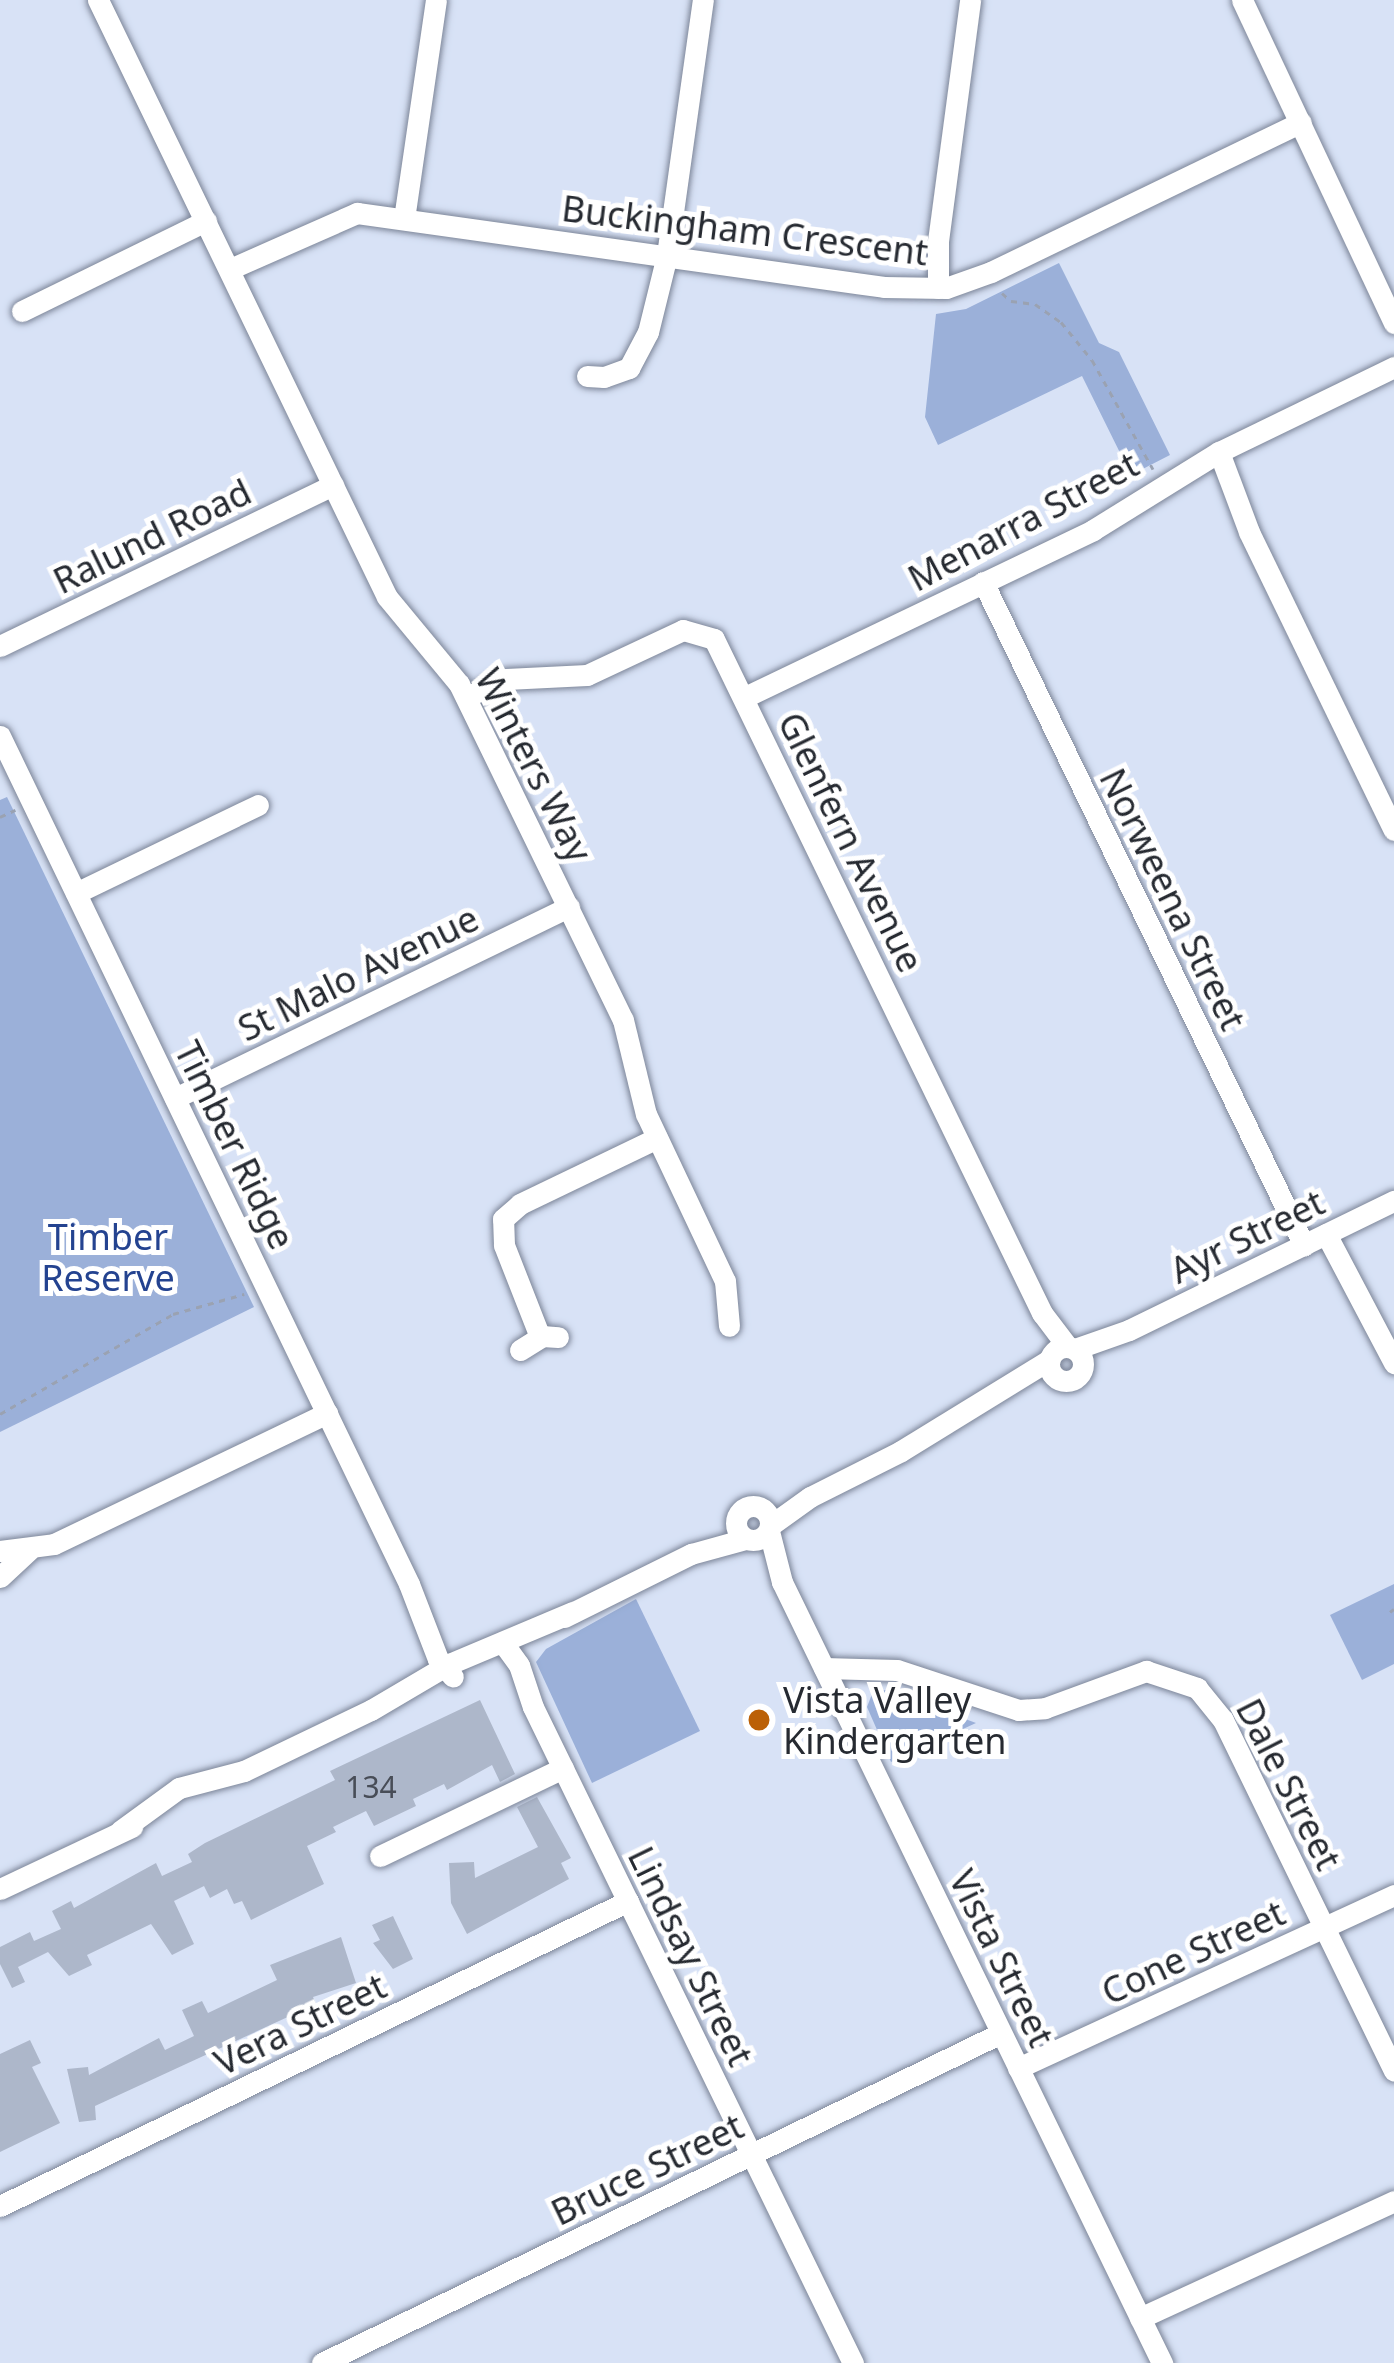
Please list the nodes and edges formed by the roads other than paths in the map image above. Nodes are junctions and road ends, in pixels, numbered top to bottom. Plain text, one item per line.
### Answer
1 (98, 0) edge
2 (436, 0) edge
3 (703, 0) edge
4 (970, 0) edge
5 (1242, 0) edge
6 (1300, 122) junction
7 (404, 219) junction
8 (206, 221) junction
9 (667, 255) junction
10 (230, 269) junction
11 (938, 288) junction
12 (22, 310) dead end
13 (1392, 312) edge
14 (1394, 367) edge
15 (587, 376) dead end
16 (1212, 456) junction
17 (333, 485) junction
18 (983, 582) junction
19 (0, 646) edge
20 (466, 697) junction
21 (745, 697) junction
22 (0, 736) edge
23 (258, 805) dead end
24 (1394, 830) edge
25 (76, 893) junction
26 (569, 908) junction
27 (175, 1097) junction
28 (657, 1138) junction
29 (1394, 1202) edge
30 (1331, 1232) junction
31 (1304, 1245) junction
32 (729, 1326) dead end
33 (1129, 1330) junction
34 (520, 1349) dead end
35 (1060, 1352) junction
36 (1394, 1363) edge
37 (1071, 1377) junction
38 (990, 1397) junction
39 (326, 1413) junction
40 (756, 1527) junction
41 (29, 1550) junction
42 (0, 1551) edge
43 (0, 1577) edge
44 (506, 1652) junction
45 (824, 1668) junction
46 (449, 1669) junction
47 (563, 1768) junction
48 (380, 1856) dead end
49 (0, 1889) edge
50 (1394, 1895) edge
51 (628, 1901) junction
52 (1324, 1928) junction
53 (1001, 2033) junction
54 (1018, 2068) junction
55 (1394, 2071) edge
56 (752, 2155) junction
57 (1394, 2201) edge
58 (0, 2206) edge
59 (1141, 2318) junction
60 (322, 2363) edge
61 (853, 2363) edge
62 (1162, 2363) edge

1 - 8 street, Winters Way
2 - 7 street
3 - 9 street
4 - 11 street
5 - 6 street
6 - 11 street, Buckingham Crescent
6 - 13 street
7 - 9 street, Buckingham Crescent
7 - 10 street, Buckingham Crescent
8 - 10 street, Winters Way
8 - 12 street
9 - 11 street, Buckingham Crescent
9 - 15 street
10 - 17 street, Winters Way
14 - 16 street, Menarra Street
16 - 18 street, Menarra Street
16 - 24 street
17 - 19 street, Ralund Road
17 - 20 street, Winters Way
18 - 21 street, Menarra Street
18 - 31 street, Norweena Street
20 - 21 street, Glenfern Avenue
20 - 26 street, Winters Way
21 - 35 street, Glenfern Avenue
22 - 25 street, Timber Ridge
23 - 25 street
25 - 27 street, Timber Ridge
26 - 27 street, St Malo Avenue
26 - 28 street, Winters Way
27 - 39 street, Timber Ridge
28 - 32 street, Winters Way
28 - 34 street
29 - 30 street, Ayr Street
30 - 31 street, Ayr Street
30 - 36 street
31 - 33 street, Ayr Street
33 - 35 street, Ayr Street
33 - 37 street, Ayr Street
35 - 37 street, Glenfern Avenue
35 - 37 street
35 - 38 street, Ayr Street
37 - 38 street, Ayr Street
38 - 40 street, Ayr Street
39 - 41 street
39 - 46 street, Timber Ridge
40 - 44 street, Ayr Street
40 - 45 street, Vista Street
41 - 42 street
41 - 43 street
44 - 46 street, Ayr Street
44 - 47 street, Lindsay Street
45 - 52 street, Dale Street
45 - 53 street, Vista Street
46 - 49 street, Ayr Street
47 - 48 street
47 - 51 street, Lindsay Street
50 - 52 street, Cone Street
51 - 56 street, Lindsay Street
51 - 58 street, Vera Street
52 - 54 street, Cone Street
52 - 55 street, Dale Street
53 - 54 street, Vista Street
53 - 56 street, Bruce Street
54 - 59 street, Vista Street
56 - 60 street, Bruce Street
56 - 61 street, Lindsay Street
57 - 59 street
59 - 62 street, Vista Street

